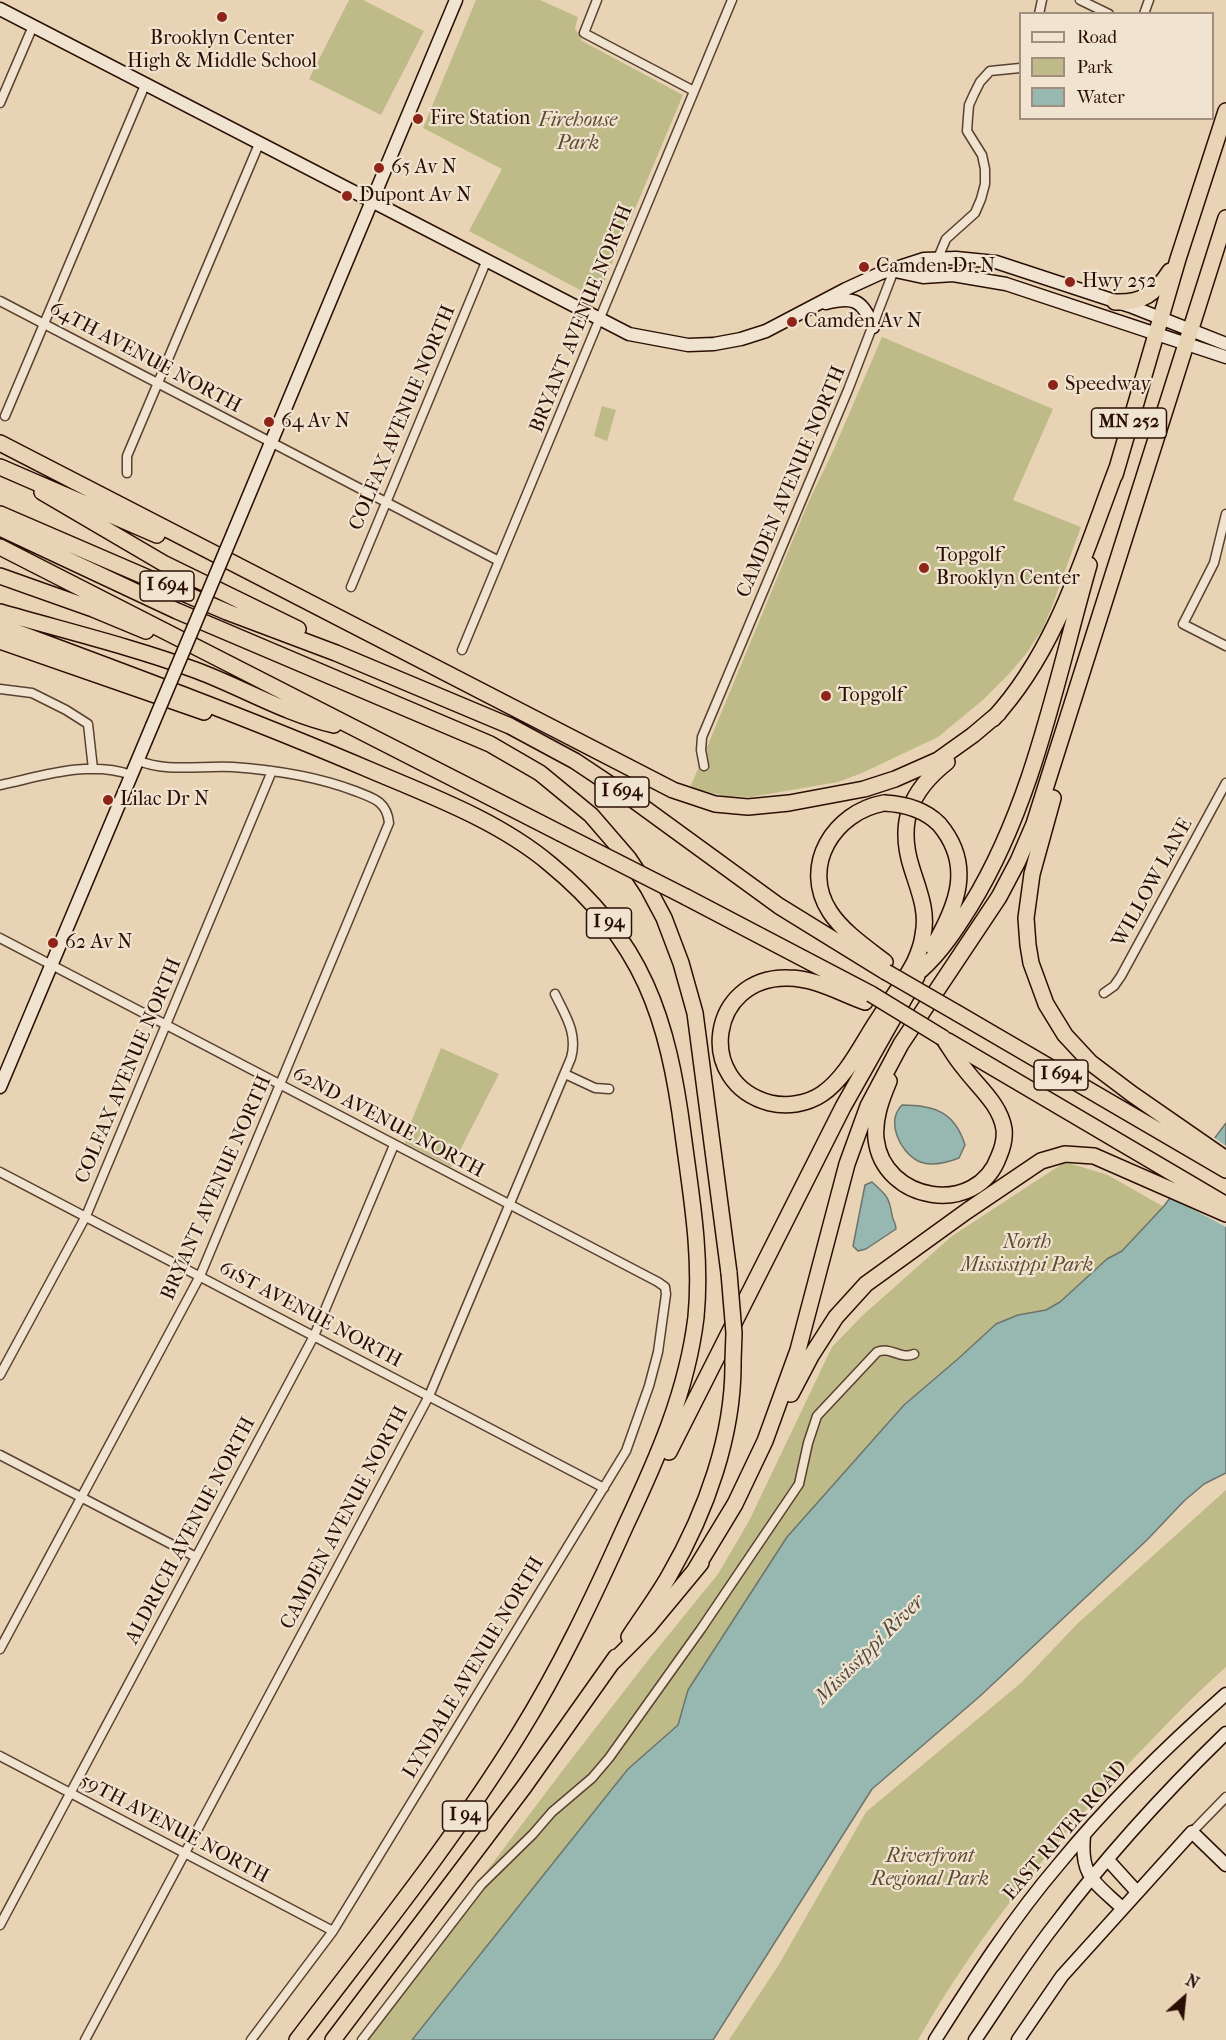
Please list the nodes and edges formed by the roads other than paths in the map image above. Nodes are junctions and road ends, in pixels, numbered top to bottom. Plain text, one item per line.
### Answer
1 (456, 0) edge
2 (597, 0) edge
3 (732, 0) edge
4 (1080, 0) edge
5 (0, 9) edge
6 (1105, 12) edge
7 (33, 26) junction
8 (1019, 68) edge
9 (145, 85) junction
10 (694, 91) junction
11 (0, 104) edge
12 (1226, 111) edge
13 (259, 144) junction
14 (372, 203) junction
15 (1226, 218) edge
16 (938, 258) junction
17 (1178, 259) junction
18 (486, 262) junction
19 (894, 270) junction
20 (0, 301) edge
21 (1115, 302) junction
22 (816, 305) junction
23 (1160, 318) junction
24 (600, 320) junction
25 (44, 324) junction
26 (873, 327) junction
27 (1156, 334) junction
28 (1189, 337) junction
29 (1226, 344) edge
30 (1226, 357) edge
31 (158, 383) junction
32 (4, 416) dead end
33 (270, 442) junction
34 (0, 443) edge
35 (0, 468) edge
36 (1117, 468) junction
37 (127, 473) dead end
38 (385, 502) junction
39 (0, 514) edge
40 (1226, 514) edge
41 (0, 528) edge
42 (0, 547) edge
43 (499, 561) junction
44 (0, 576) edge
45 (351, 587) dead end
46 (0, 612) edge
47 (351, 624) junction
48 (0, 626) edge
49 (1095, 634) junction
50 (0, 641) edge
51 (1226, 646) edge
52 (462, 650) dead end
53 (336, 653) junction
54 (257, 679) junction
55 (0, 689) edge
56 (999, 713) junction
57 (357, 731) junction
58 (284, 733) junction
59 (137, 760) junction
60 (704, 766) dead end
61 (93, 769) junction
62 (272, 771) junction
63 (131, 776) junction
64 (1226, 783) edge
65 (0, 785) edge
66 (0, 938) edge
67 (52, 965) junction
68 (888, 969) junction
69 (921, 970) junction
70 (950, 971) junction
71 (1104, 993) dead end
72 (555, 994) dead end
73 (868, 998) junction
74 (166, 1025) junction
75 (943, 1038) junction
76 (565, 1074) junction
77 (280, 1085) junction
78 (0, 1087) edge
79 (609, 1089) dead end
80 (394, 1145) junction
81 (1226, 1159) edge
82 (1226, 1170) edge
83 (0, 1172) edge
84 (509, 1204) junction
85 (1226, 1205) edge
86 (1226, 1214) edge
87 (86, 1216) junction
88 (200, 1276) junction
89 (665, 1287) joint
90 (314, 1336) junction
91 (914, 1354) dead end
92 (0, 1375) edge
93 (429, 1396) junction
94 (0, 1455) edge
95 (604, 1488) junction
96 (81, 1497) junction
97 (196, 1557) junction
98 (695, 1570) junction
99 (604, 1574) junction
100 (0, 1649) edge
101 (611, 1664) junction
102 (1226, 1694) edge
103 (1226, 1733) edge
104 (0, 1756) edge
105 (71, 1793) junction
106 (1226, 1797) edge
107 (1191, 1832) junction
108 (1084, 1836) junction
109 (186, 1853) junction
110 (1108, 1860) junction
111 (1226, 1865) edge
112 (1091, 1878) junction
113 (1137, 1892) junction
114 (1122, 1908) junction
115 (0, 1925) edge
116 (333, 1931) junction
117 (86, 2040) edge
118 (251, 2040) edge
119 (297, 2040) edge
120 (333, 2040) edge
121 (362, 2040) edge
122 (934, 2040) edge
123 (975, 2040) edge
124 (1018, 2040) edge

1 - 14 street
2 - 10 street
3 - 10 street, BRYANT AVENUE NORTH
4 - 6 street
5 - 7 street
7 - 9 street
7 - 11 street
8 - 16 street
9 - 13 street
9 - 25 street
10 - 24 street, BRYANT AVENUE NORTH
12 - 17 highway, MN 252
13 - 14 street
13 - 31 street
14 - 18 street
14 - 33 street
15 - 28 highway, MN 252
16 - 19 street
16 - 21 street
17 - 21 highway
17 - 23 highway, MN 252
18 - 24 street
18 - 38 street, COLFAX AVENUE NORTH
19 - 22 street
19 - 26 street, CAMDEN AVENUE NORTH
19 - 27 street
20 - 25 street, 64TH AVENUE NORTH
21 - 23 street
22 - 24 street
22 - 26 street
23 - 27 highway, MN 252
23 - 28 street
24 - 43 street, BRYANT AVENUE NORTH
25 - 31 street, 64TH AVENUE NORTH
25 - 32 street
26 - 60 street, CAMDEN AVENUE NORTH
27 - 28 street
27 - 36 highway, MN 252
28 - 29 street
28 - 30 street
28 - 49 highway, MN 252
31 - 33 street, 64TH AVENUE NORTH
31 - 37 street
33 - 38 street, 64TH AVENUE NORTH
33 - 59 street, bridge
34 - 47 highway
35 - 47 highway
35 - 53 highway
36 - 56 highway
36 - 69 highway
38 - 43 street, 64TH AVENUE NORTH
38 - 45 street, COLFAX AVENUE NORTH
39 - 53 highway, I 694
40 - 51 street
41 - 101 highway, I 94, bridge
42 - 54 highway, I 694
43 - 52 street, BRYANT AVENUE NORTH
44 - 54 highway
46 - 57 highway
47 - 56 highway
48 - 58 highway, I 94
49 - 70 highway
49 - 81 highway
50 - 58 highway
53 - 68 highway, I 694
54 - 57 highway, I 694
55 - 61 street
56 - 73 highway
57 - 73 highway, I 694, bridge
58 - 99 highway, I 94
59 - 62 street
59 - 63 street
61 - 63 street
61 - 65 street
62 - 74 street, COLFAX AVENUE NORTH
62 - 77 street, BRYANT AVENUE NORTH
63 - 67 street
64 - 71 street, WILLOW LANE
66 - 67 street, 62ND AVENUE NORTH
67 - 74 street, 62ND AVENUE NORTH
67 - 78 street
68 - 69 highway, bridge
68 - 82 highway, I 694, bridge
69 - 99 highway
70 - 75 highway
70 - 98 highway
72 - 76 street, CAMDEN AVENUE NORTH
73 - 75 highway, I 694, bridge
74 - 77 street, 62ND AVENUE NORTH
74 - 87 street, COLFAX AVENUE NORTH
75 - 85 highway, I 694
76 - 79 street
76 - 84 street, CAMDEN AVENUE NORTH
77 - 80 street, 62ND AVENUE NORTH
77 - 88 street, BRYANT AVENUE NORTH
80 - 84 street, 62ND AVENUE NORTH
80 - 90 street, ALDRICH AVENUE NORTH
83 - 87 street, 61ST AVENUE NORTH
84 - 89 street, 62ND AVENUE NORTH
84 - 93 street, CAMDEN AVENUE NORTH
86 - 98 highway
87 - 88 street, 61ST AVENUE NORTH
87 - 92 street, COLFAX AVENUE NORTH
88 - 90 street, 61ST AVENUE NORTH
88 - 96 street, BRYANT AVENUE NORTH
89 - 95 street, LYNDALE AVENUE NORTH
90 - 93 street, 61ST AVENUE NORTH
90 - 97 street, ALDRICH AVENUE NORTH
91 - 121 street
93 - 95 street, 61ST AVENUE NORTH
93 - 109 street, CAMDEN AVENUE NORTH
94 - 96 street
95 - 116 street, LYNDALE AVENUE NORTH
96 - 97 street
96 - 100 street, BRYANT AVENUE NORTH
97 - 105 street, ALDRICH AVENUE NORTH
98 - 101 highway
99 - 119 highway, I 94
101 - 120 highway, I 94
102 - 108 street, EAST RIVER ROAD
103 - 110 street
104 - 105 street, 59TH AVENUE NORTH
105 - 109 street, 59TH AVENUE NORTH
105 - 115 street, ALDRICH AVENUE NORTH
106 - 107 street
107 - 111 street
107 - 113 street
108 - 112 street
108 - 122 street, EAST RIVER ROAD
109 - 116 street, 59TH AVENUE NORTH
109 - 117 street, CAMDEN AVENUE NORTH
110 - 112 street
110 - 113 street
112 - 114 street
112 - 123 street
113 - 114 street
114 - 124 street
116 - 118 street, LYNDALE AVENUE NORTH

